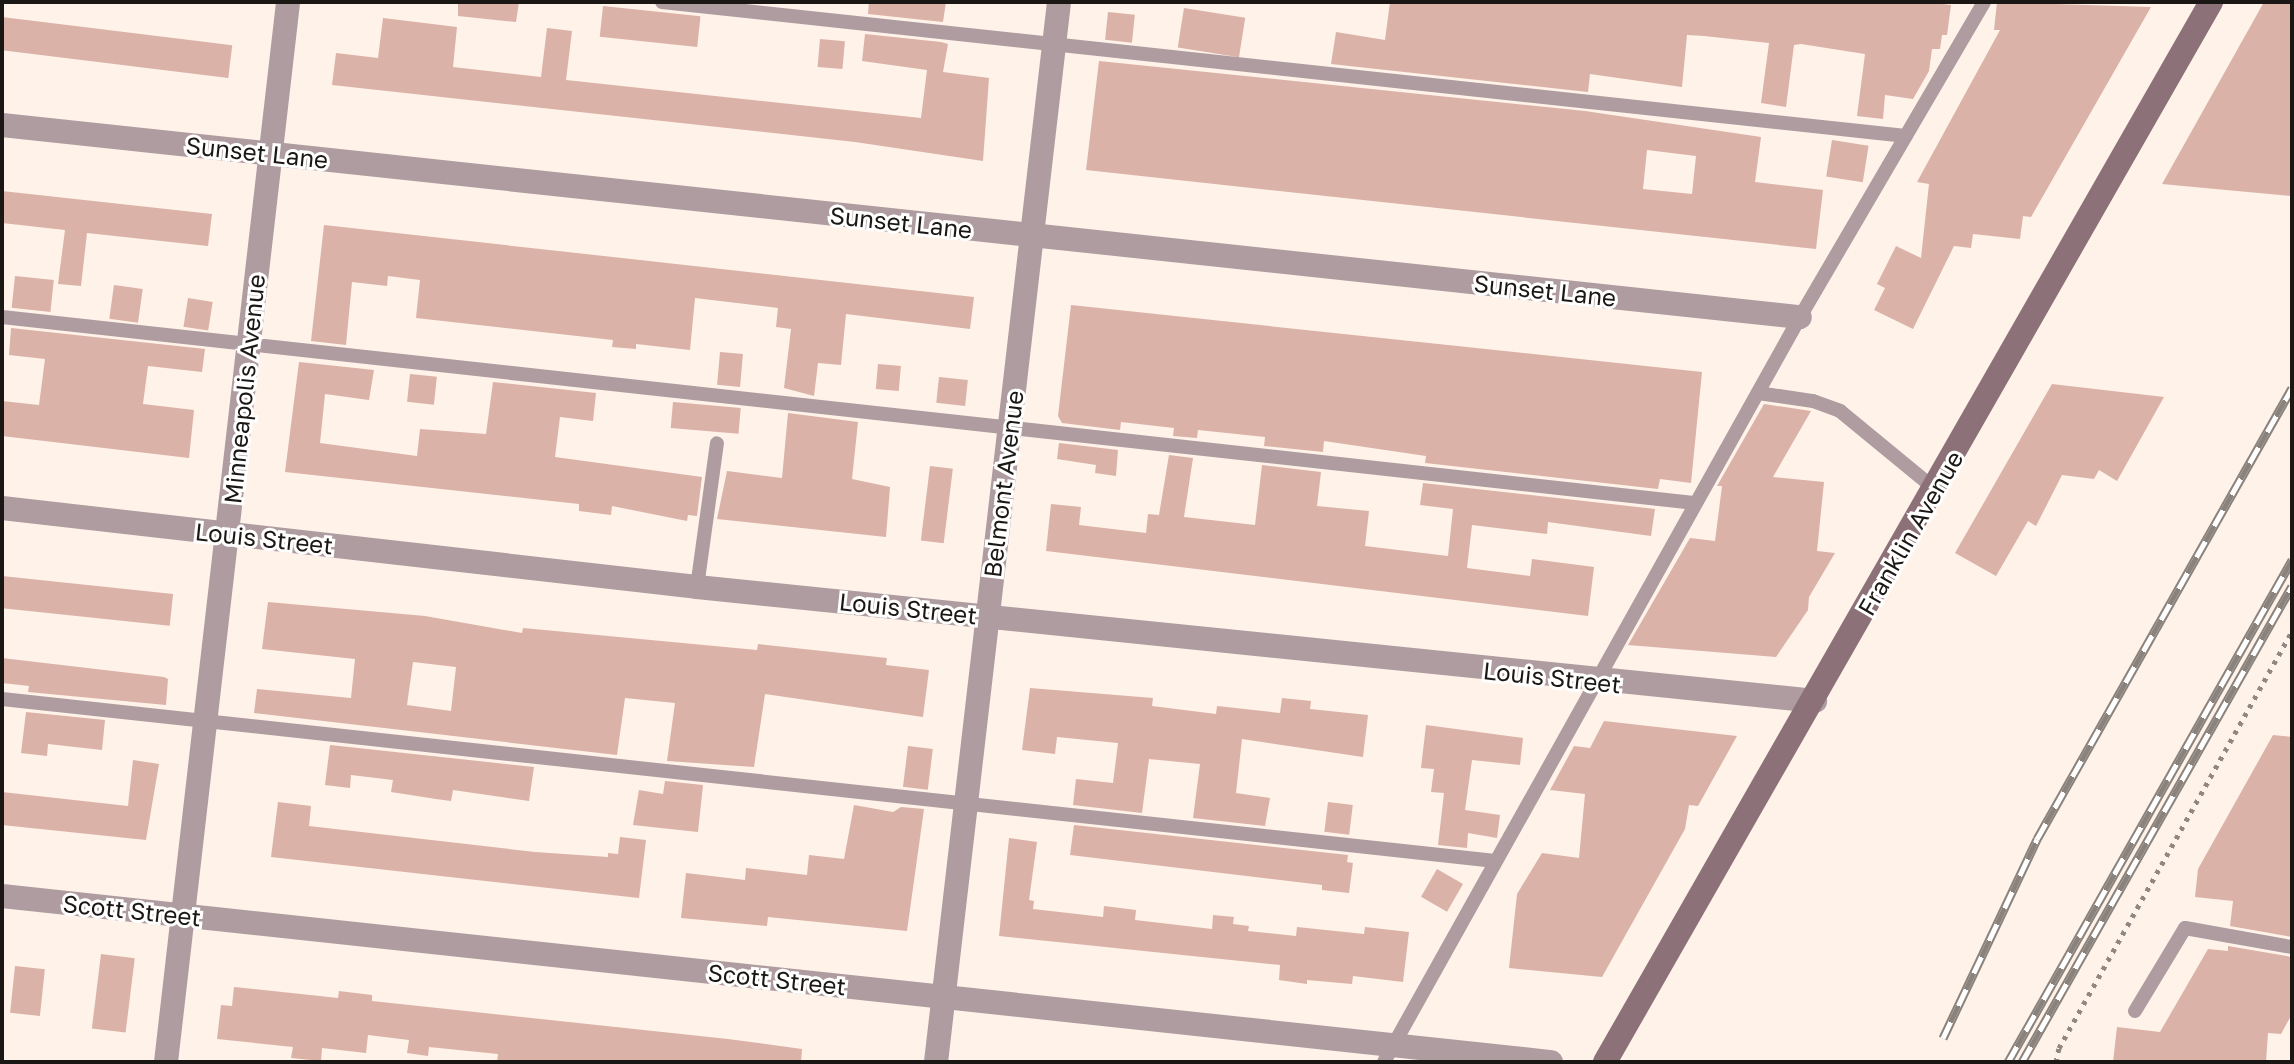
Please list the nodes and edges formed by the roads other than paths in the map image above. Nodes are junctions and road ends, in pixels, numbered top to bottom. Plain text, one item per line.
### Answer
1 (288, 2) edge
2 (662, 2) edge
3 (1059, 2) edge
4 (1984, 2) edge
5 (2211, 2) edge
6 (1054, 45) junction
7 (2, 125) edge
8 (1906, 136) junction
9 (270, 154) junction
10 (1032, 236) junction
11 (2, 317) edge
12 (1800, 317) junction
13 (249, 346) junction
14 (1758, 393) junction
15 (1010, 426) junction
16 (717, 443) dead end
17 (1935, 489) junction
18 (1696, 503) junction
19 (2, 508) edge
20 (227, 533) junction
21 (697, 587) junction
22 (988, 616) junction
23 (1595, 682) junction
24 (2, 699) edge
25 (1815, 701) junction
26 (206, 722) junction
27 (966, 806) junction
28 (1495, 861) junction
29 (2, 896) edge
30 (183, 915) junction
31 (2292, 947) edge
32 (943, 997) junction
33 (2135, 1011) dead end
34 (1388, 1054) edge
35 (166, 1062) edge
36 (936, 1062) edge
37 (1551, 1062) edge
38 (1605, 1062) edge

1 - 9 street, Minneapolis Avenue
2 - 6 lane
3 - 6 street, Belmont Avenue
4 - 8 lane
5 - 17 main road, Franklin Avenue
6 - 8 lane
6 - 10 street, Belmont Avenue
7 - 9 street, Sunset Lane
8 - 12 lane
9 - 10 street, Sunset Lane
9 - 13 street, Minneapolis Avenue
10 - 12 street, Sunset Lane
10 - 15 street, Belmont Avenue
11 - 13 lane
12 - 14 lane
13 - 15 lane
13 - 20 street, Minneapolis Avenue
14 - 17 lane
14 - 18 lane
15 - 18 lane
15 - 22 street, Belmont Avenue
16 - 21 lane
17 - 25 main road, Franklin Avenue
18 - 23 lane
19 - 20 street, Louis Street
20 - 21 street, Louis Street
20 - 26 street, Minneapolis Avenue
21 - 22 street, Louis Street
22 - 23 street, Louis Street
22 - 27 street, Belmont Avenue
23 - 25 street, Louis Street
23 - 28 lane
24 - 26 lane
25 - 38 main road, Franklin Avenue
26 - 27 lane
26 - 30 street, Minneapolis Avenue
27 - 28 lane
27 - 32 street, Belmont Avenue
28 - 34 lane
29 - 30 street, Scott Street
30 - 32 street, Scott Street
30 - 35 street, Minneapolis Avenue
31 - 33 lane
32 - 34 street, Scott Street
32 - 36 street, Belmont Avenue
34 - 37 street, Scott Street

